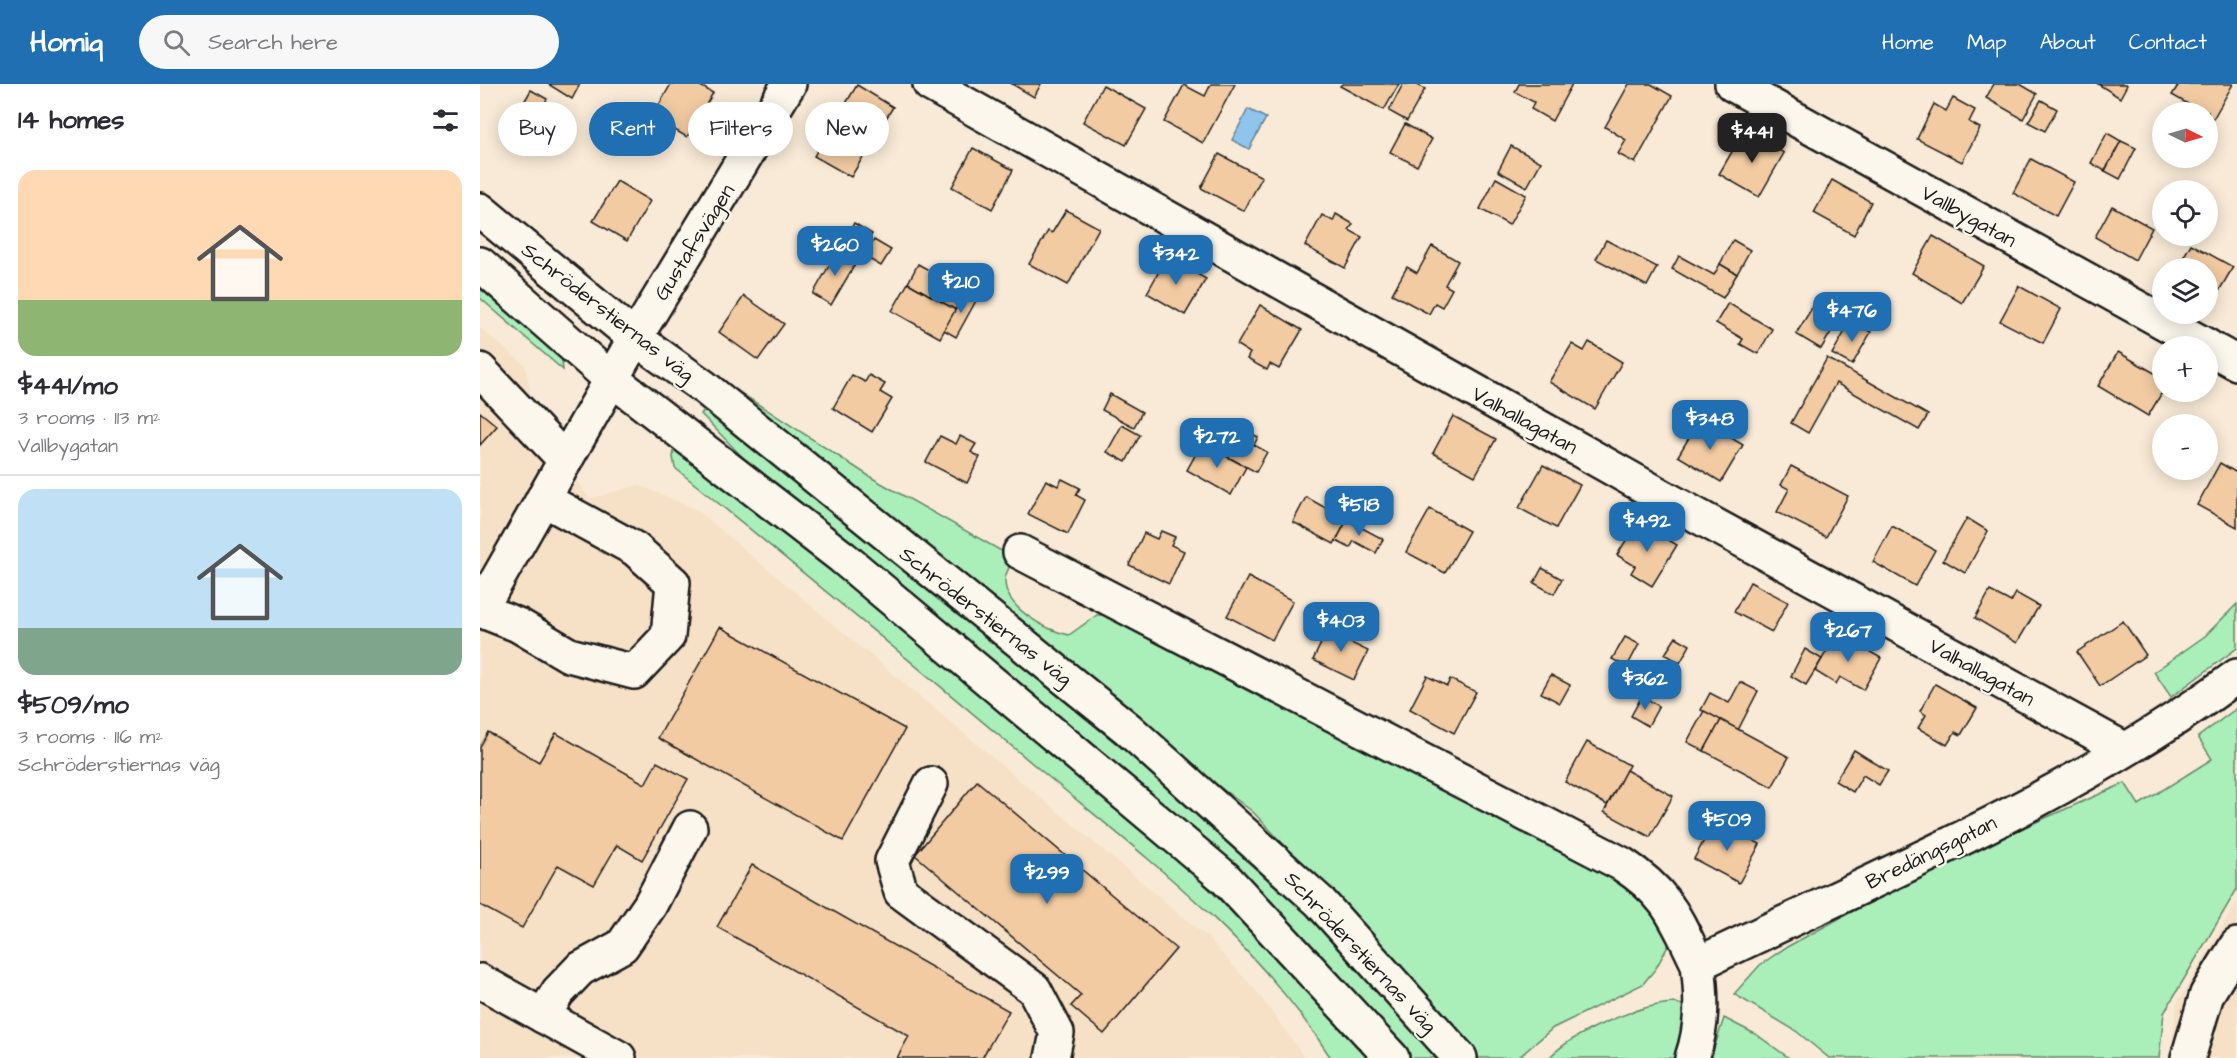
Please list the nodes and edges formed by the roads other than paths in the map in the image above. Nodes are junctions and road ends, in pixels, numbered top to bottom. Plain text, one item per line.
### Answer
1 (789, 84) edge
2 (930, 84) edge
3 (1732, 84) edge
4 (480, 210) edge
5 (480, 264) edge
6 (2188, 336) edge
7 (635, 338) junction
8 (2218, 353) edge
9 (2237, 363) edge
10 (480, 370) edge
11 (611, 379) junction
12 (565, 460) junction
13 (543, 499) junction
14 (1020, 552) dead end
15 (489, 574) edge
16 (480, 610) edge
17 (2237, 676) edge
18 (2124, 749) junction
19 (931, 783) dead end
20 (690, 828) dead end
21 (2237, 945) edge
22 (1698, 964) junction
23 (480, 981) edge
24 (543, 1016) junction
25 (619, 1058) edge
26 (1053, 1058) edge
27 (1392, 1058) edge
28 (1460, 1058) edge
29 (1692, 1058) edge
30 (2188, 1058) edge

1 - 7 street, Gustafsvägen
2 - 18 street, Valhallagatan
3 - 6 street, Vallbygatan
4 - 7 street, Schröderstiernas väg
5 - 11 street, Schröderstiernas väg
7 - 11 street, Gustafsvägen
7 - 28 street, Schröderstiernas väg
8 - 9 street, Vallbygatan
10 - 12 street
11 - 12 street
11 - 27 street, Schröderstiernas väg
12 - 13 street
13 - 15 street
13 - 16 street
14 - 22 street
15 - 16 street
17 - 18 street, Bredängsgatan
18 - 22 street, Bredängsgatan
19 - 26 street
20 - 24 street
21 - 30 street
22 - 29 street
23 - 24 street
24 - 25 street

